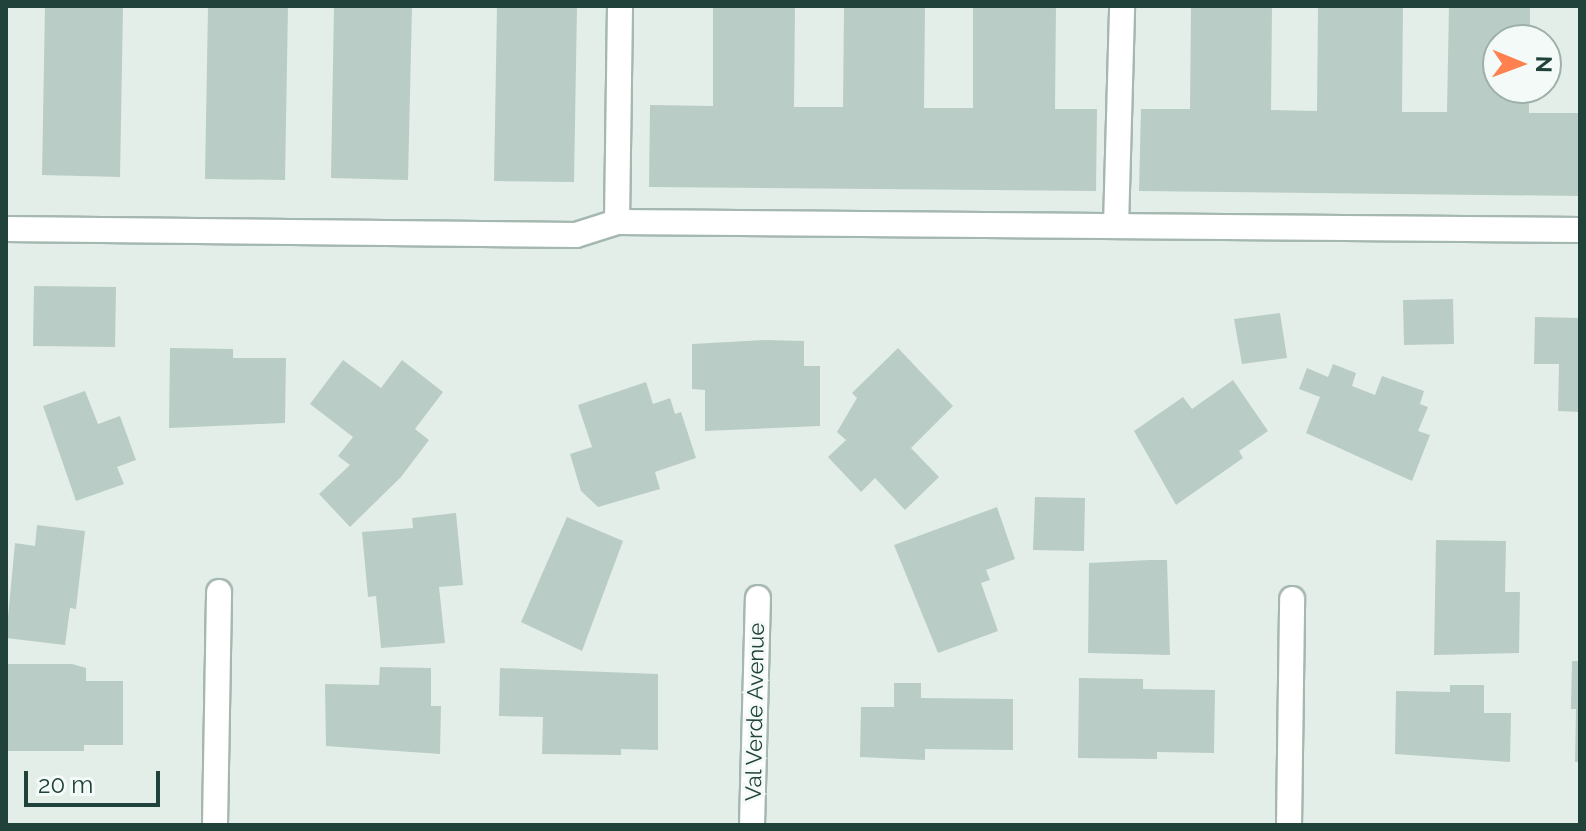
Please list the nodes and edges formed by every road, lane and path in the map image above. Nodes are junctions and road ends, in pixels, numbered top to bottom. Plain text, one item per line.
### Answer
1 (620, 6) edge
2 (1122, 6) edge
3 (617, 222) junction
4 (1116, 226) junction
5 (6, 229) edge
6 (1580, 230) edge
7 (219, 592) dead end
8 (758, 598) dead end
9 (1292, 599) dead end
10 (215, 825) edge
11 (752, 825) edge
12 (1289, 825) edge

1 - 3 street
2 - 4 street
3 - 4 street
3 - 5 street
4 - 6 street
7 - 10 street
8 - 11 street, Val Verde Avenue
9 - 12 street

